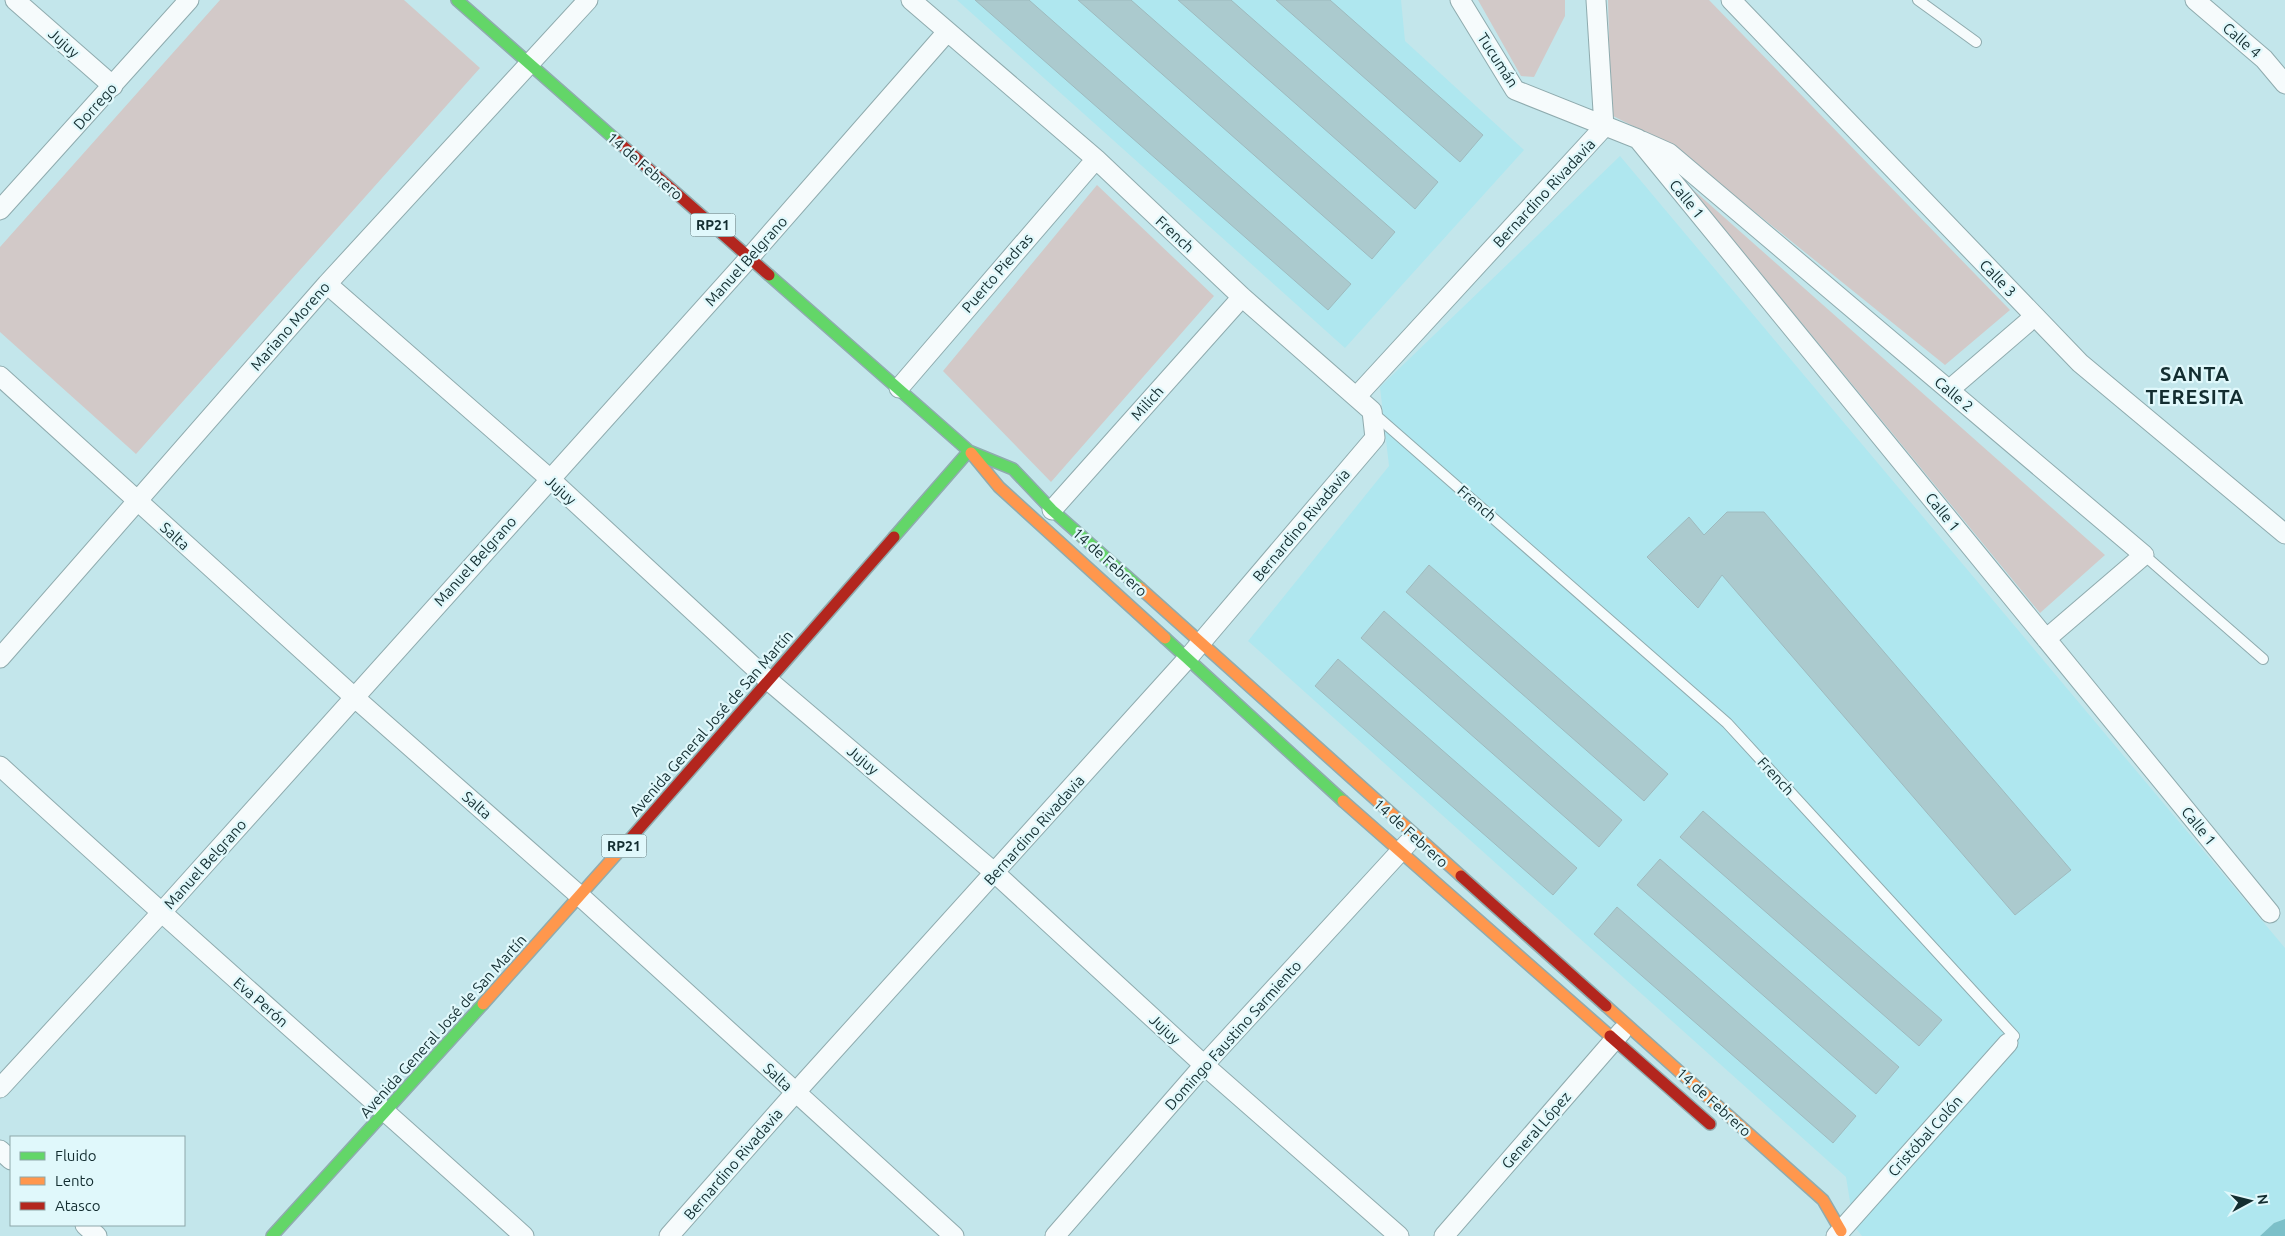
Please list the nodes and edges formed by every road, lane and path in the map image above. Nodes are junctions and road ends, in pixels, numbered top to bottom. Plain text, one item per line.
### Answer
1 (15, 0) edge
2 (189, 0) edge
3 (457, 0) edge
4 (588, 0) edge
5 (911, 0) edge
6 (1460, 0) edge
7 (1596, 0) edge
8 (1731, 0) edge
9 (1918, 0) edge
10 (2195, 0) edge
11 (947, 32) junction
12 (1976, 42) dead end
13 (2264, 59) junction
14 (529, 64) junction
15 (2285, 71) edge
16 (2285, 84) edge
17 (113, 86) junction
18 (1604, 127) junction
19 (1638, 139) junction
20 (1096, 159) junction
21 (0, 210) edge
22 (750, 257) junction
23 (327, 284) junction
24 (1242, 296) junction
25 (2035, 316) junction
26 (0, 376) edge
27 (899, 388) junction
28 (1949, 390) junction
29 (1356, 397) junction
30 (1372, 411) junction
31 (969, 451) junction
32 (549, 478) junction
33 (137, 500) junction
34 (1052, 510) junction
35 (2285, 534) edge
36 (2144, 556) junction
37 (2046, 639) junction
38 (1200, 643) junction
39 (0, 658) edge
40 (2263, 658) dead end
41 (1187, 659) junction
42 (768, 680) junction
43 (354, 697) junction
44 (0, 766) edge
45 (1415, 836) junction
46 (1400, 852) junction
47 (995, 873) junction
48 (580, 896) junction
49 (160, 913) junction
50 (2270, 913) dead end
51 (1628, 1025) junction
52 (1615, 1039) junction
53 (2011, 1040) joint
54 (1204, 1065) junction
55 (0, 1088) edge
56 (795, 1093) junction
57 (386, 1111) junction
58 (1719, 1131) dead end
59 (0, 1150) edge
60 (10, 1159) edge
61 (1824, 1222) dead end
62 (86, 1226) edge
63 (1841, 1234) edge
64 (98, 1236) edge
65 (272, 1236) edge
66 (524, 1236) edge
67 (669, 1236) edge
68 (954, 1236) edge
69 (1055, 1236) edge
70 (1399, 1236) edge
71 (1444, 1236) edge

1 - 17 street, Jujuy
2 - 17 street, Dorrego
3 - 14 main road, 14 de Febrero / RP21
4 - 14 street, Mariano Moreno
5 - 11 street, French
6 - 18 street, Tucumán
7 - 18 street, Bernardino Rivadavia
8 - 25 street, Calle 3
9 - 12 lane
10 - 13 street, Calle 4
11 - 20 street, French
11 - 22 street, Manuel Belgrano
13 - 15 street
13 - 16 street, Calle 4
14 - 22 main road, 14 de Febrero / RP21
14 - 23 street, Mariano Moreno
17 - 21 street, Dorrego
18 - 19 street
18 - 29 street, Bernardino Rivadavia
19 - 28 street, Calle 2
19 - 37 street, Calle 1
20 - 24 street, French
20 - 27 street, Puerto Piedras
22 - 27 main road, 14 de Febrero / RP21
22 - 32 street, Manuel Belgrano
23 - 32 street, Jujuy
23 - 33 street, Mariano Moreno
24 - 29 street, French
24 - 34 street, Milich
25 - 28 street
25 - 35 street, Calle 3
26 - 33 street, Salta
27 - 31 main road, 14 de Febrero / RP21
28 - 36 street, Calle 2
29 - 30 street, French
30 - 38 street, Bernardino Rivadavia
30 - 53 lane, French
31 - 34 main road, 14 de Febrero
31 - 41 main road, 14 de Febrero
31 - 42 main road, Avenida General José de San Martín / RP21
32 - 42 street, Jujuy
32 - 43 street, Manuel Belgrano
33 - 39 street, Mariano Moreno
33 - 43 street, Salta
34 - 38 main road, 14 de Febrero
36 - 37 street
36 - 40 lane, Calle 2
37 - 50 street, Calle 1
38 - 41 street, Bernardino Rivadavia
38 - 45 main road, 14 de Febrero
41 - 46 main road, 14 de Febrero
41 - 47 street, Bernardino Rivadavia
42 - 47 street, Jujuy
42 - 48 main road, Avenida General José de San Martín / RP21
43 - 48 street, Salta
43 - 49 street, Manuel Belgrano
44 - 49 street, Eva Perón
45 - 46 street, Domingo Faustino Sarmiento
45 - 51 main road, 14 de Febrero
46 - 52 main road, 14 de Febrero
46 - 54 street, Domingo Faustino Sarmiento
47 - 54 street, Jujuy
47 - 56 street, Bernardino Rivadavia
48 - 56 street, Salta
48 - 57 main road, Avenida General José de San Martín / RP21
49 - 55 street, Manuel Belgrano
49 - 57 street, Eva Perón
51 - 52 street, General López
51 - 63 main road, 14 de Febrero
52 - 58 main road, 14 de Febrero
52 - 71 street, General López
53 - 63 street, Cristóbal Colón
54 - 69 street, Domingo Faustino Sarmiento
54 - 70 street, Jujuy
56 - 67 street, Bernardino Rivadavia
56 - 68 street, Salta
57 - 65 main road, Avenida General José de San Martín / RP21
57 - 66 street, Eva Perón
59 - 60 street
61 - 63 main road
62 - 64 street

